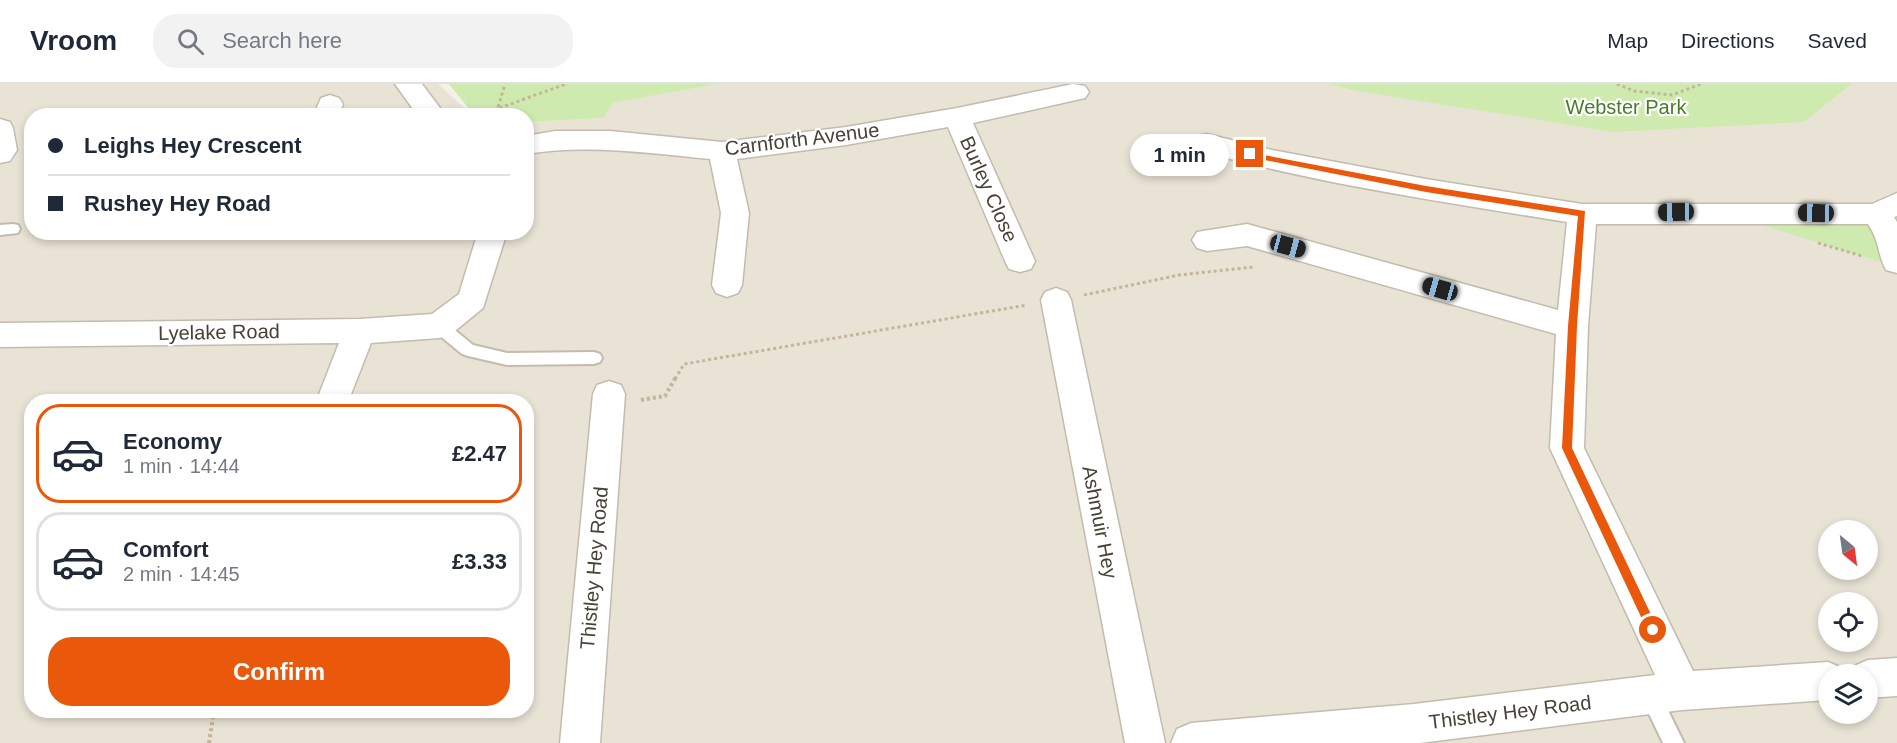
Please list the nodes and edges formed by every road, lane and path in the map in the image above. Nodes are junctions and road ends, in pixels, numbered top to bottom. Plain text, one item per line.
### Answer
1 (408, 84) edge
2 (505, 84) edge
3 (566, 84) edge
4 (1617, 84) edge
5 (1701, 84) edge
6 (1079, 97) edge
7 (498, 107) joint
8 (423, 108) edge
9 (957, 117) junction
10 (0, 128) edge
11 (1207, 143) dead end
12 (534, 144) edge
13 (722, 151) junction
14 (0, 154) edge
15 (1887, 208) edge
16 (1582, 214) junction
17 (491, 240) edge
18 (1207, 240) dead end
19 (1020, 261) dead end
20 (1897, 262) edge
21 (1260, 266) dead end
22 (727, 285) dead end
23 (1056, 300) junction
24 (439, 326) junction
25 (1572, 326) junction
26 (360, 331) junction
27 (0, 335) edge
28 (594, 358) dead end
29 (335, 394) edge
30 (608, 399) joint
31 (1897, 677) edge
32 (1878, 678) edge
33 (1818, 682) edge
34 (1666, 693) junction
35 (213, 718) edge
36 (209, 743) edge
37 (580, 743) edge
38 (1145, 743) edge
39 (1191, 743) edge
40 (1674, 743) edge

1 - 8 street
2 - 7 path
3 - 7 path
4 - 5 path
6 - 9 street, Carnforth Avenue
9 - 13 street, Carnforth Avenue
9 - 19 street, Burley Close
10 - 14 street
11 - 16 street
12 - 13 street, Carnforth Avenue
13 - 22 street
15 - 16 street
15 - 20 street
16 - 25 street
17 - 24 street
18 - 25 street
21 - 23 path
23 - 30 path
23 - 38 street, Ashmuir Hey
24 - 26 street, Lyelake Road
24 - 28 lane
25 - 34 street
26 - 27 street, Lyelake Road
26 - 29 street
30 - 37 street, Thistley Hey Road
31 - 32 street
33 - 34 street, Thistley Hey Road
34 - 39 street, Thistley Hey Road
34 - 40 lane
35 - 36 path

